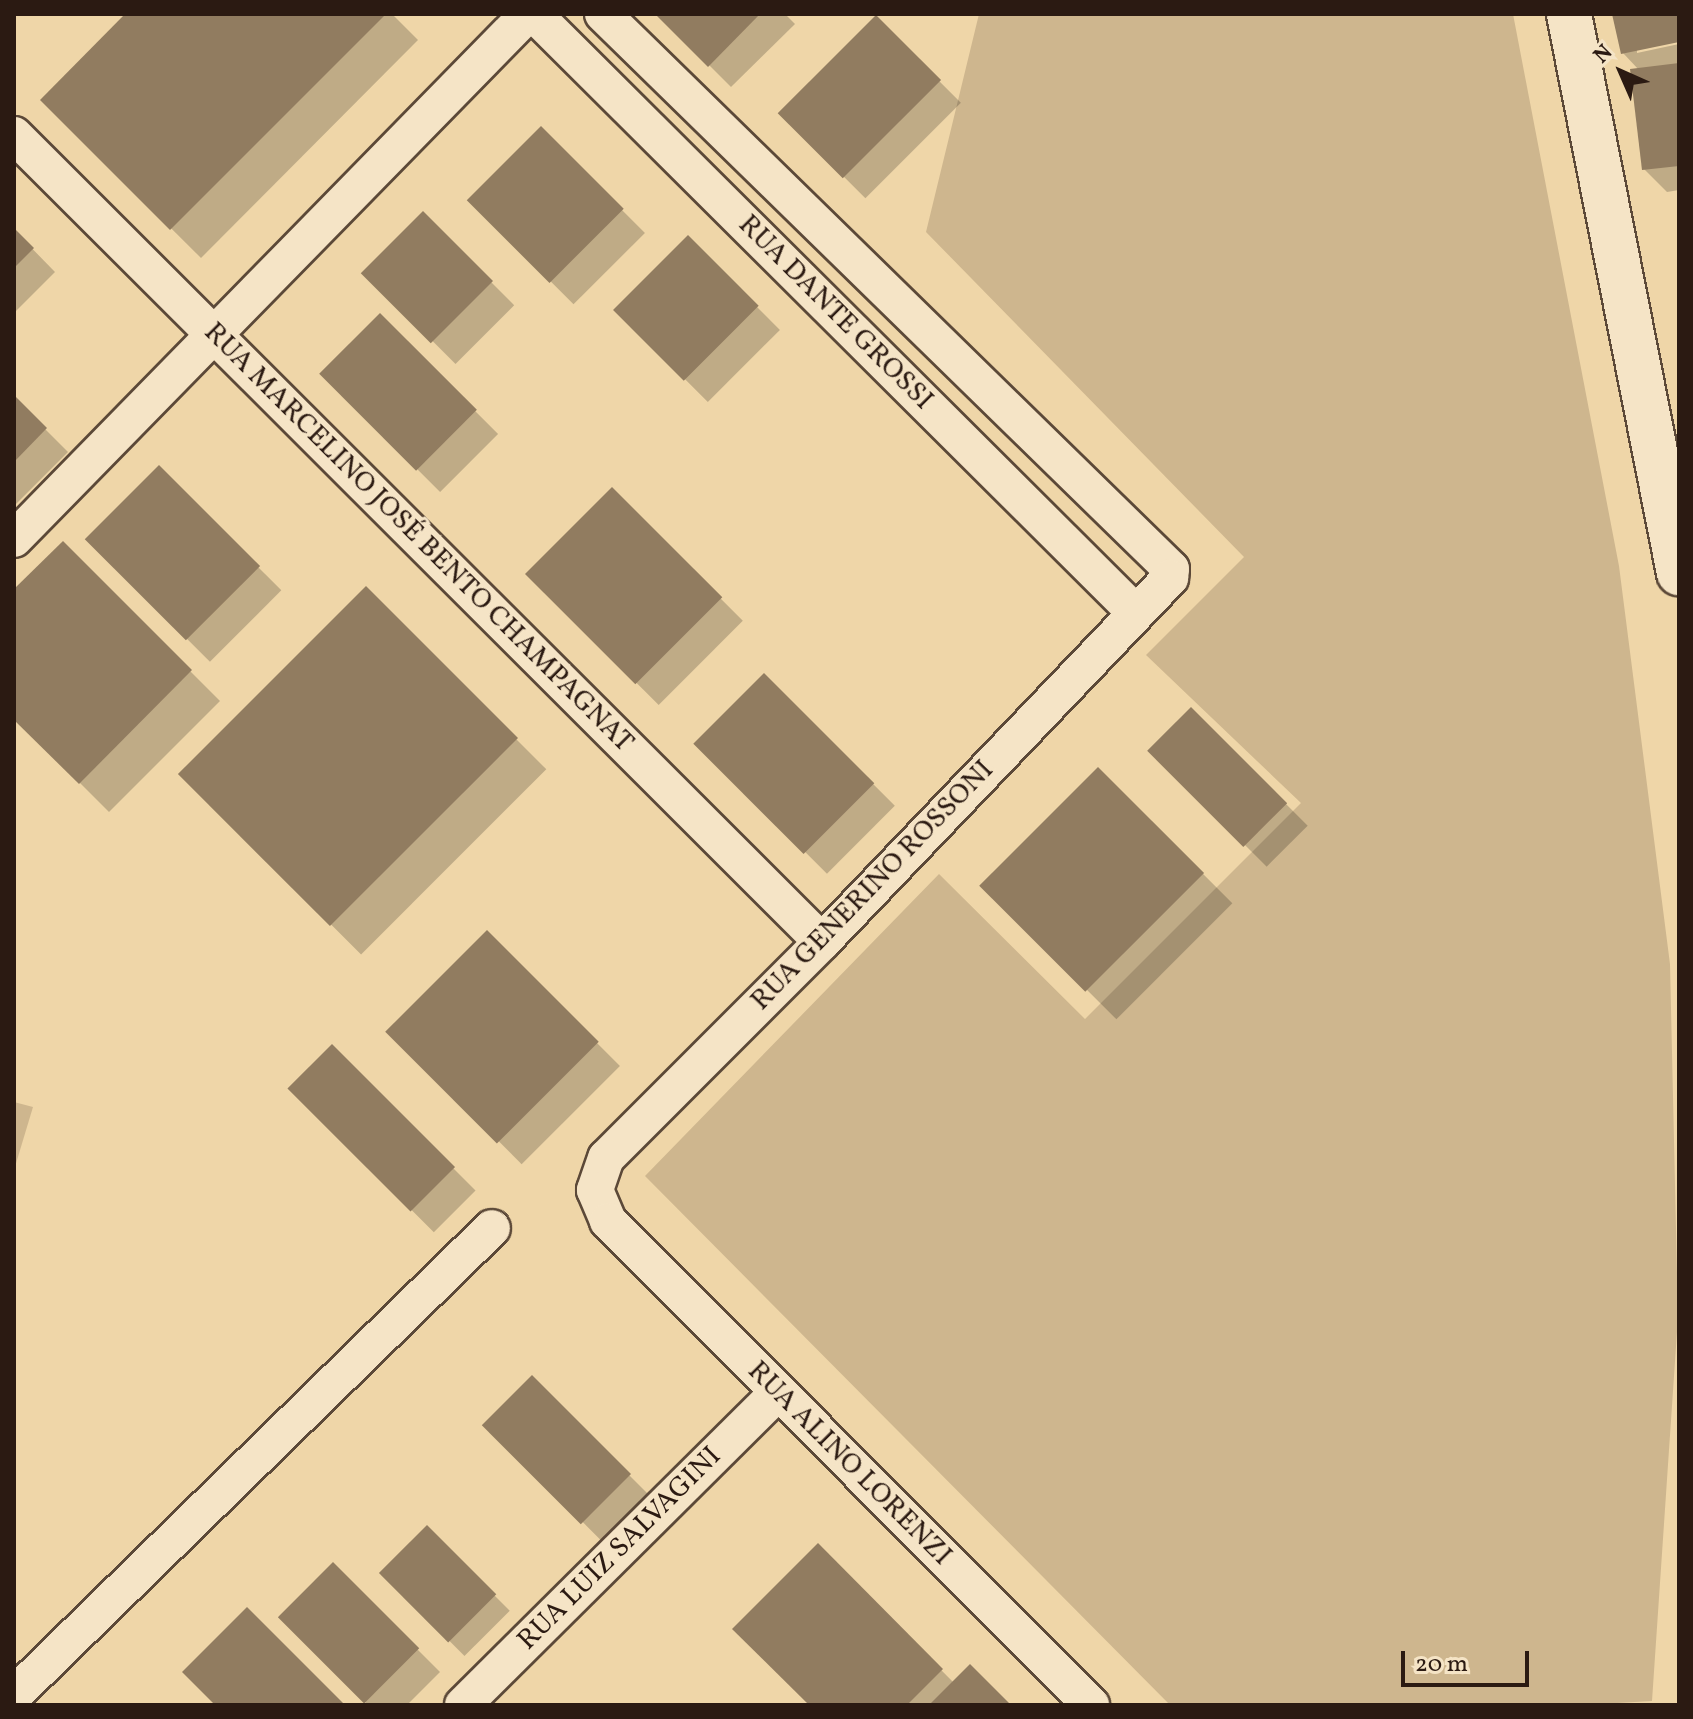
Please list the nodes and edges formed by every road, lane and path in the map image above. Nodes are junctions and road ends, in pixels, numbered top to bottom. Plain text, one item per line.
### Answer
1 (531, 14) edge
2 (603, 14) edge
3 (1569, 14) edge
4 (14, 135) edge
5 (213, 332) junction
6 (14, 539) edge
7 (1165, 559) joint
8 (1679, 573) edge
9 (1135, 612) junction
10 (822, 942) junction
11 (608, 1221) joint
12 (492, 1228) dead end
13 (777, 1393) junction
14 (14, 1695) edge
15 (463, 1705) edge
16 (1091, 1705) edge

1 - 5 street
1 - 9 street, RUA DANTE GROSSI
2 - 7 street, RUA DANTE GROSSI
3 - 8 main road
4 - 5 street, RUA MARCELINO JOSÉ BENTO CHAMPAGNAT
5 - 6 street
5 - 10 street, RUA MARCELINO JOSÉ BENTO CHAMPAGNAT
7 - 9 street, RUA GENERINO ROSSONI
9 - 10 street, RUA GENERINO ROSSONI
10 - 11 street, RUA GENERINO ROSSONI
11 - 13 street, RUA ALINO LORENZI
12 - 14 street
13 - 15 street, RUA LUIZ SALVAGINI
13 - 16 street, RUA ALINO LORENZI

